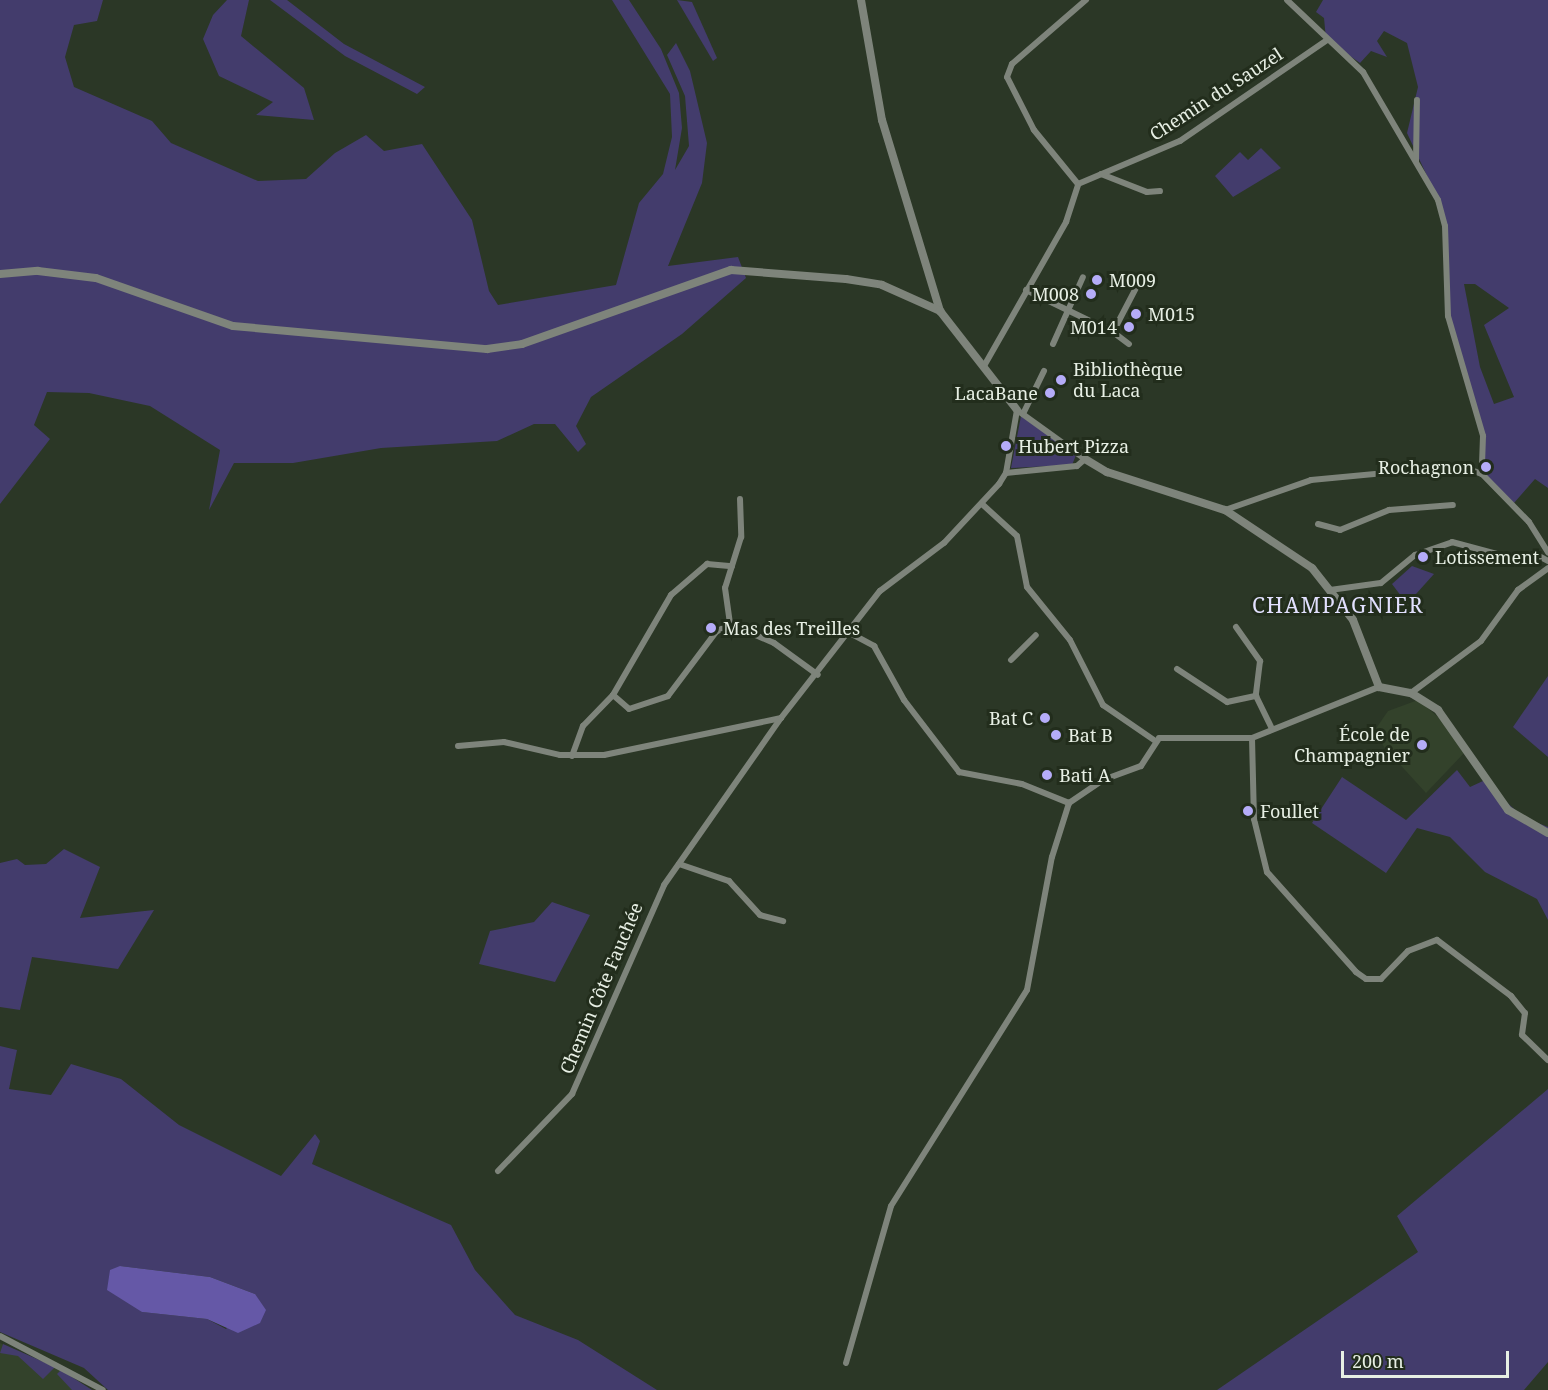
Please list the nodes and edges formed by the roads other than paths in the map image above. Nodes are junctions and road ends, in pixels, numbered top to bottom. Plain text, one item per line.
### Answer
1 (861, 0) edge
2 (1086, 0) edge
3 (1287, 0) edge
4 (1327, 40) junction
5 (1417, 100) dead end
6 (1416, 162) junction
7 (1101, 174) junction
8 (1078, 184) junction
9 (1160, 191) dead end
10 (0, 274) edge
11 (1083, 277) dead end
12 (1137, 285) dead end
13 (1026, 290) junction
14 (1070, 310) junction
15 (940, 311) junction
16 (1113, 332) junction
17 (1053, 344) dead end
18 (1129, 344) dead end
19 (984, 366) junction
20 (1044, 371) dead end
21 (1020, 412) junction
22 (1085, 459) junction
23 (1006, 473) junction
24 (1482, 474) junction
25 (740, 499) dead end
26 (982, 504) junction
27 (1453, 505) dead end
28 (1225, 510) junction
29 (1318, 524) dead end
30 (1547, 551) edge
31 (1539, 555) junction
32 (1548, 561) edge
33 (732, 566) junction
34 (1548, 568) edge
35 (1330, 590) junction
36 (730, 624) junction
37 (1236, 627) dead end
38 (848, 632) junction
39 (1036, 635) dead end
40 (1011, 660) dead end
41 (1177, 669) dead end
42 (818, 675) junction
43 (1379, 687) junction
44 (1412, 693) junction
45 (613, 695) junction
46 (1256, 696) junction
47 (781, 718) junction
48 (1272, 729) junction
49 (1252, 738) junction
50 (1154, 740) junction
51 (458, 746) dead end
52 (572, 756) junction
53 (1069, 803) junction
54 (1548, 833) edge
55 (679, 864) junction
56 (783, 921) dead end
57 (1548, 1060) edge
58 (498, 1171) dead end
59 (0, 1336) edge
60 (846, 1363) dead end
61 (103, 1390) edge

1 - 15 street
2 - 8 street
3 - 4 street
4 - 6 street
4 - 7 street, Chemin du Sauzel
5 - 6 street
6 - 24 street
7 - 8 street, Chemin du Sauzel
7 - 9 street
8 - 13 street
10 - 15 street
11 - 14 street
12 - 16 street
13 - 14 street
13 - 19 street
14 - 16 street
14 - 17 street
15 - 19 street
16 - 18 street
19 - 21 street
20 - 21 street
21 - 22 street
21 - 23 street
22 - 23 street
22 - 28 street
23 - 26 street, Chemin Côte Fauchée
24 - 28 street
24 - 30 street
25 - 33 street
26 - 38 street, Chemin Côte Fauchée
26 - 50 street
27 - 29 street
28 - 35 street
30 - 31 street
31 - 32 street
31 - 35 street
33 - 36 street
33 - 45 street
34 - 44 street
35 - 43 street
36 - 42 street
36 - 45 street
37 - 46 street
38 - 42 street, Chemin Côte Fauchée
38 - 53 street
39 - 40 street
41 - 46 street
42 - 47 street, Chemin Côte Fauchée
43 - 44 street
43 - 48 street
44 - 54 street
45 - 52 street
46 - 48 street
47 - 52 street
47 - 55 street, Chemin Côte Fauchée
48 - 49 street
49 - 50 street
49 - 57 street
50 - 53 street
51 - 52 street
53 - 60 street
55 - 56 street
55 - 58 street, Chemin Côte Fauchée
59 - 61 street

